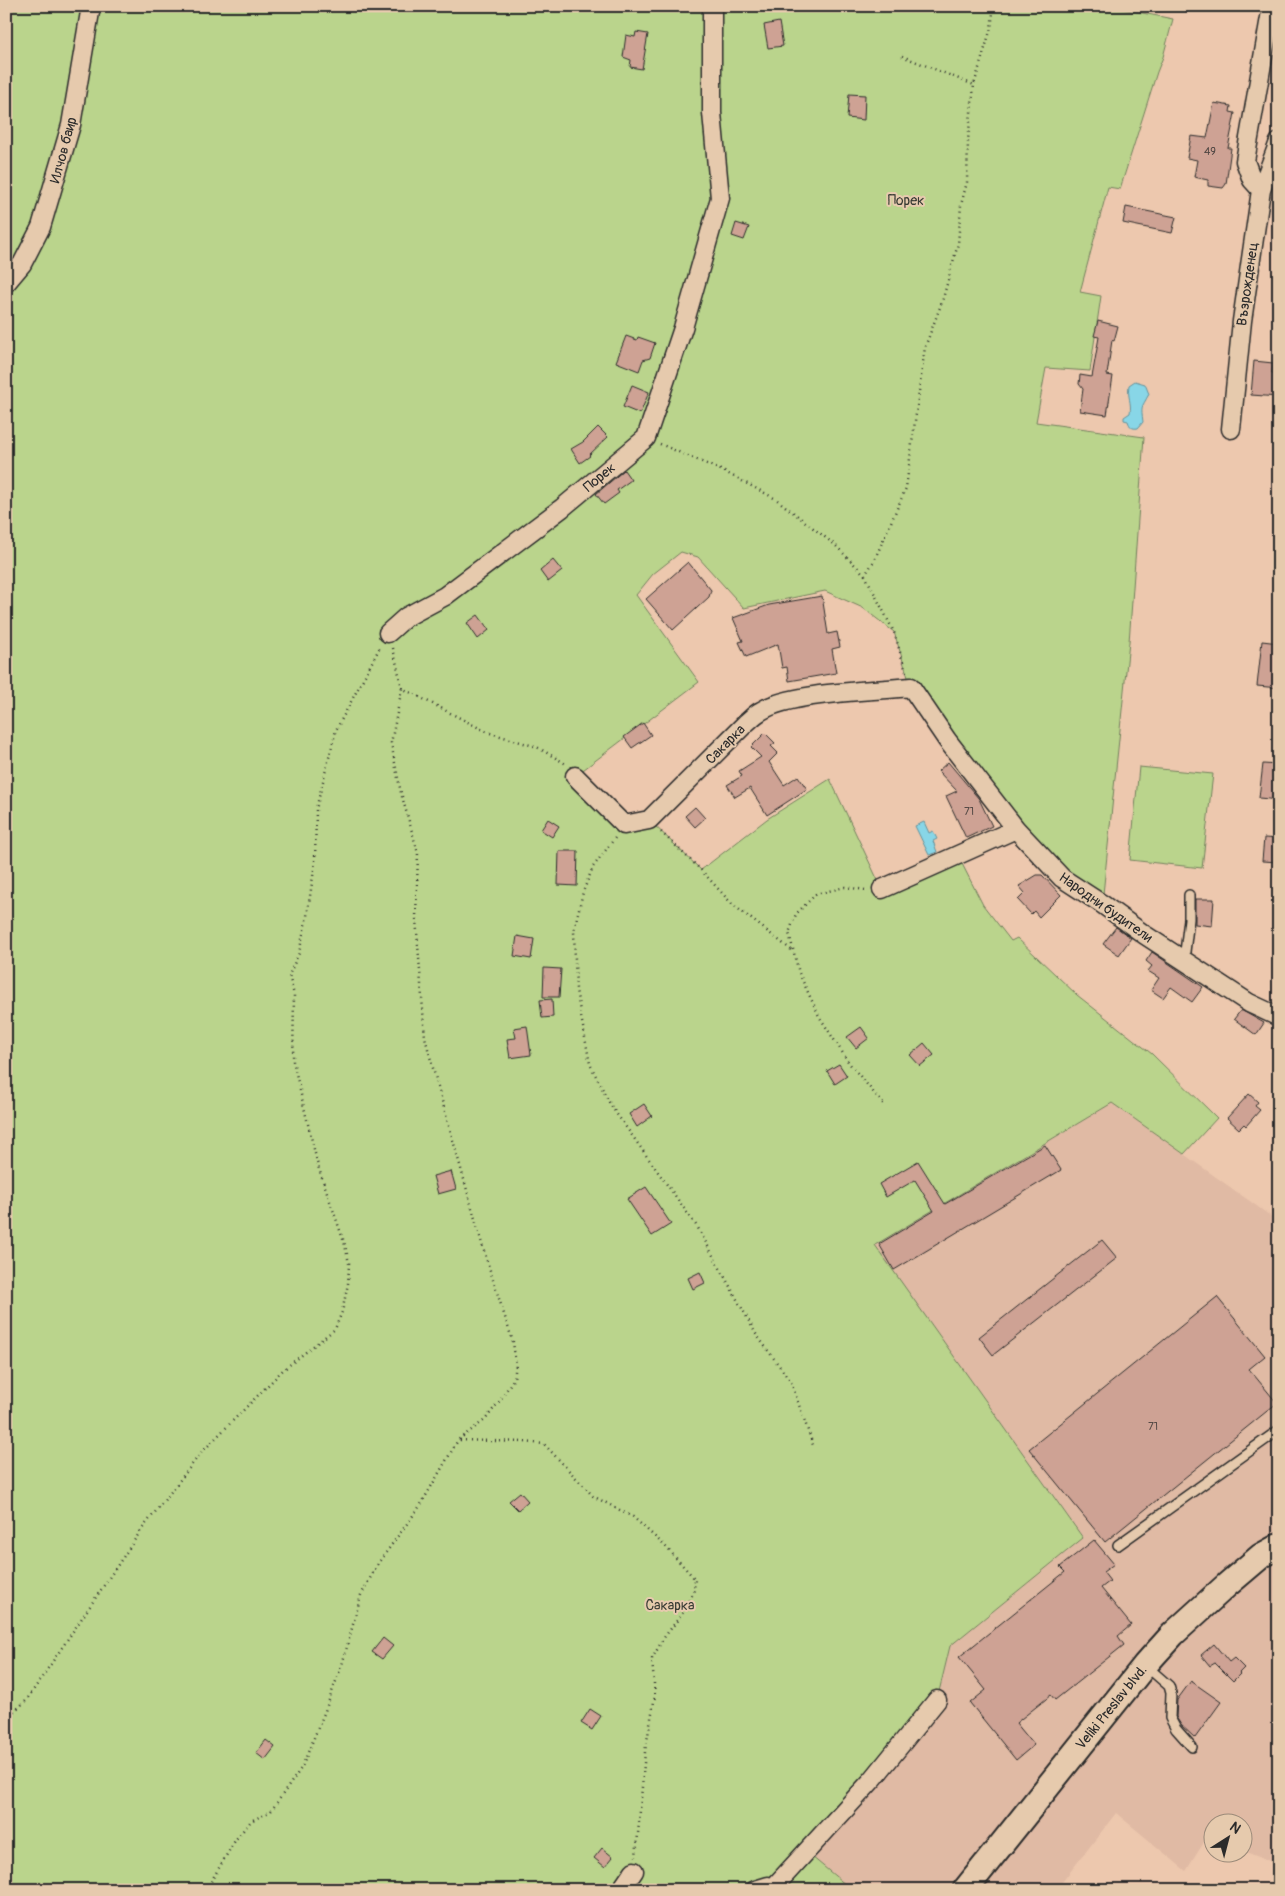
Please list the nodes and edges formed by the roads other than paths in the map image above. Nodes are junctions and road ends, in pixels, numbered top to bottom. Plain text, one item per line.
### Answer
1 (91, 6) edge
2 (712, 6) edge
3 (1272, 6) edge
4 (1279, 142) edge
5 (1261, 190) junction
6 (6, 283) edge
7 (1231, 429) dead end
8 (388, 633) road end
9 (911, 687) joint
10 (575, 776) road end
11 (1016, 829) junction
12 (882, 889) road end
13 (1190, 895) dead end
14 (1184, 960) junction
15 (1279, 1017) edge
16 (1279, 1430) edge
17 (1118, 1545) dead end
18 (1279, 1546) edge
19 (1145, 1664) junction
20 (937, 1700) dead end
21 (1192, 1747) dead end
22 (634, 1871) road end
23 (767, 1889) edge
24 (621, 1890) edge
25 (965, 1890) edge

1 - 6 street, Илчов баир
2 - 8 street, Порек
3 - 5 street
4 - 5 street, Възрожденец
5 - 7 street, Възрожденец
9 - 10 street, Сакарка
9 - 11 street, Народни будители
11 - 12 street
11 - 14 street, Народни будители
13 - 14 lane
14 - 15 street, Народни будители
16 - 17 lane
18 - 19 main road, Veliki Preslav blvd.
19 - 21 lane
19 - 25 main road, Veliki Preslav blvd.
20 - 23 street
22 - 24 street

